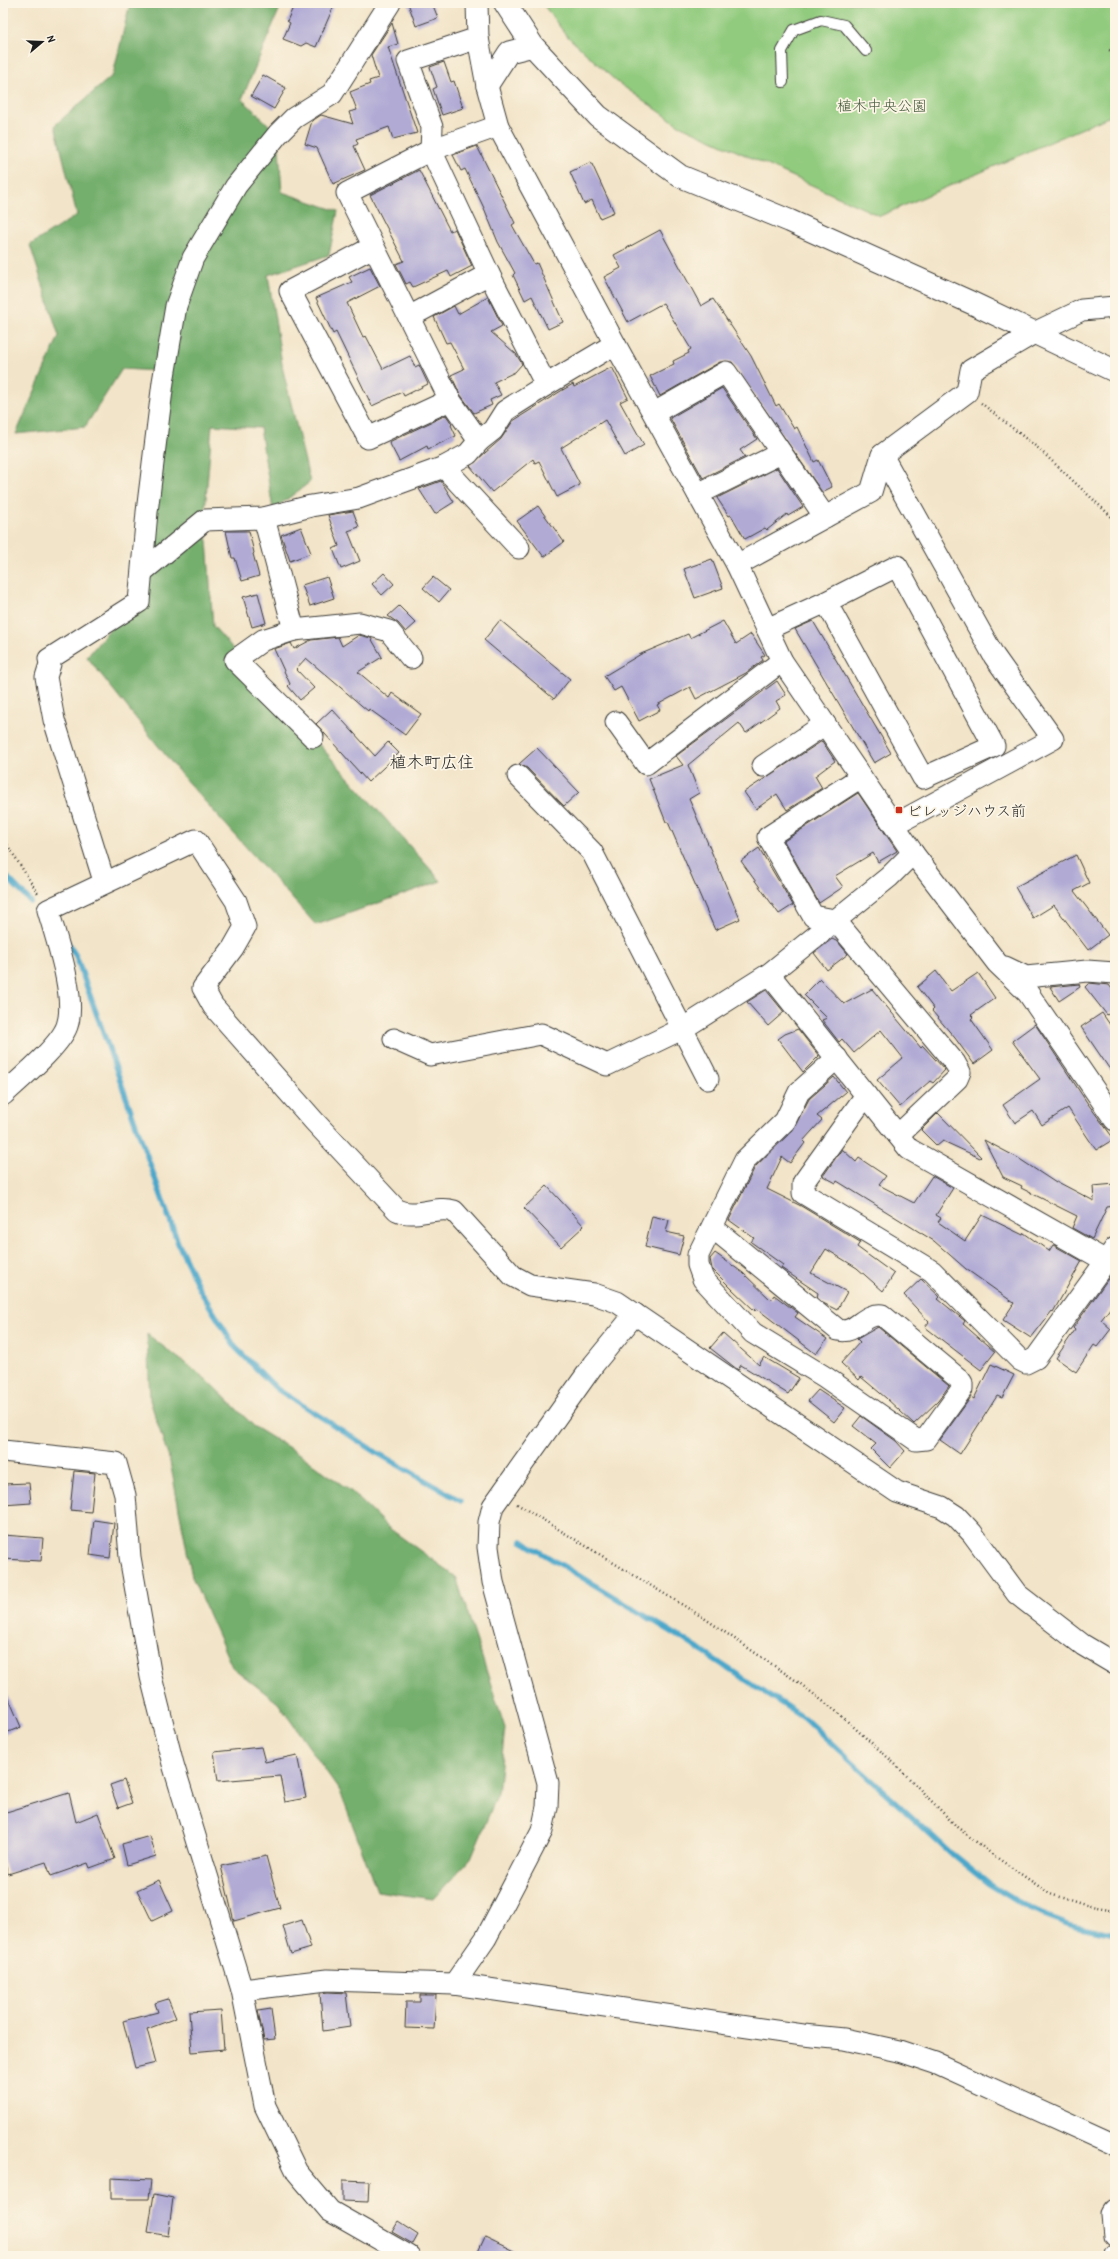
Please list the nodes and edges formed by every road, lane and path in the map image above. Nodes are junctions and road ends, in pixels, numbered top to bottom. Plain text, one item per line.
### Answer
1 (390, 3) edge
2 (477, 3) edge
3 (505, 3) edge
4 (805, 3) edge
5 (806, 7) dead end
6 (478, 38) junction
7 (533, 46) junction
8 (1109, 50) dead end
9 (866, 51) dead end
10 (1115, 52) edge
11 (783, 82) dead end
12 (487, 86) junction
13 (498, 126) junction
14 (431, 150) junction
15 (374, 247) junction
16 (490, 274) junction
17 (1115, 307) edge
18 (409, 317) junction
19 (1034, 333) junction
20 (615, 344) junction
21 (1115, 371) edge
22 (546, 385) junction
23 (967, 392) junction
24 (450, 400) junction
25 (654, 413) junction
26 (479, 441) junction
27 (781, 453) junction
28 (882, 455) junction
29 (444, 467) junction
30 (698, 494) junction
31 (825, 517) junction
32 (264, 518) junction
33 (1115, 520) edge
34 (519, 548) dead end
35 (737, 565) junction
36 (143, 571) junction
37 (826, 602) junction
38 (767, 629) junction
39 (294, 630) junction
40 (411, 658) dead end
41 (782, 660) junction
42 (616, 722) dead end
43 (825, 724) junction
44 (313, 736) dead end
45 (763, 766) dead end
46 (518, 776) dead end
47 (861, 777) junction
48 (894, 825) junction
49 (3, 838) edge
50 (913, 852) junction
51 (104, 882) junction
52 (48, 910) junction
53 (835, 920) junction
54 (997, 963) junction
55 (1115, 973) edge
56 (769, 974) junction
57 (682, 1029) junction
58 (394, 1039) dead end
59 (837, 1058) junction
60 (708, 1079) dead end
61 (3, 1095) edge
62 (866, 1095) junction
63 (1115, 1120) edge
64 (898, 1135) junction
65 (712, 1227) junction
66 (1110, 1255) edge
67 (635, 1314) junction
68 (3, 1451) edge
69 (501, 1495) junction
70 (1115, 1664) edge
71 (1115, 1910) edge
72 (454, 1984) junction
73 (242, 1990) junction
74 (1115, 2145) edge
75 (1115, 2211) edge
76 (1115, 2235) edge
77 (409, 2256) edge

1 - 36 street
2 - 6 street
3 - 7 street
4 - 5 path
6 - 12 street
6 - 14 street
7 - 12 street
7 - 19 street
8 - 10 path
9 - 11 lane
12 - 13 street
13 - 14 street
13 - 20 street
14 - 15 street
14 - 16 street
15 - 18 street
15 - 24 street
16 - 18 street
16 - 22 street
17 - 19 street
18 - 24 street
19 - 21 street
19 - 23 street
20 - 22 street
20 - 25 street
22 - 26 street
23 - 28 street
23 - 33 path
24 - 26 street
25 - 27 street
25 - 30 street
26 - 29 street
27 - 30 street
27 - 31 street
28 - 31 street
28 - 48 street
29 - 32 street
29 - 34 street
30 - 35 street
31 - 35 street
32 - 36 street
32 - 39 street
35 - 38 street
36 - 51 street
37 - 37 street
37 - 38 street
38 - 41 street
39 - 40 street
39 - 44 street
41 - 42 street
41 - 43 street
43 - 45 street
43 - 47 street
46 - 57 street
47 - 48 street
47 - 53 street
48 - 50 street
49 - 52 path
50 - 53 street
50 - 54 street
51 - 52 street
51 - 67 street
52 - 61 street
53 - 56 street
53 - 64 street
54 - 55 street
54 - 63 street
56 - 57 street
56 - 59 street
57 - 58 street
57 - 60 street
59 - 62 street
59 - 65 street
62 - 64 street
62 - 66 street
64 - 66 street
65 - 65 street
67 - 69 street
67 - 70 street
68 - 73 street
69 - 71 path
69 - 72 street
72 - 73 street
72 - 74 street
73 - 77 street
75 - 76 street

